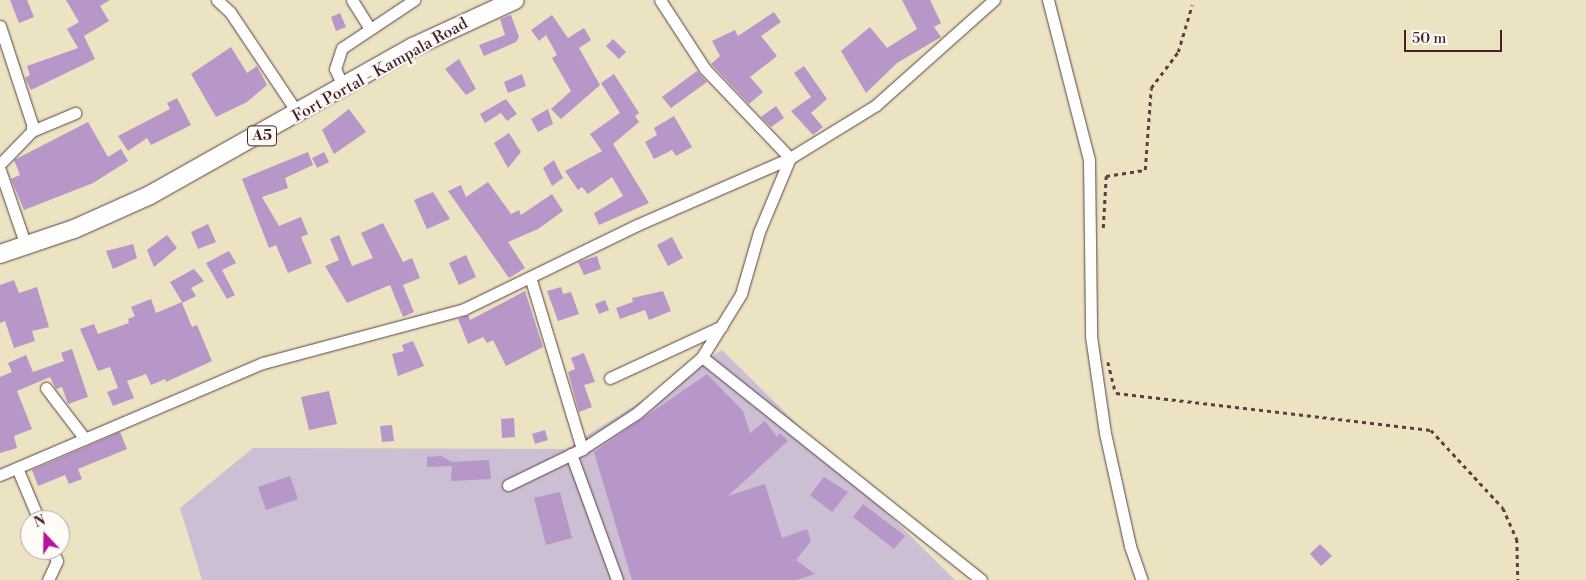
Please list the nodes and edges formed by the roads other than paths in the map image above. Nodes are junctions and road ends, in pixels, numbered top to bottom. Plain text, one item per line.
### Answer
1 (217, 0) edge
2 (352, 0) edge
3 (414, 0) edge
4 (515, 0) edge
5 (660, 0) edge
6 (994, 0) edge
7 (1048, 0) edge
8 (0, 26) edge
9 (370, 29) junction
10 (344, 88) junction
11 (75, 113) dead end
12 (299, 115) junction
13 (32, 131) junction
14 (790, 158) junction
15 (0, 164) edge
16 (0, 170) edge
17 (26, 246) junction
18 (0, 254) edge
19 (531, 280) junction
20 (724, 325) junction
21 (702, 357) junction
22 (610, 378) dead end
23 (46, 388) dead end
24 (85, 439) junction
25 (576, 451) junction
26 (17, 468) junction
27 (0, 475) edge
28 (508, 484) dead end
29 (35, 510) edge
30 (57, 560) edge
31 (968, 575) edge
32 (48, 580) edge
33 (617, 580) edge
34 (981, 580) edge
35 (1142, 580) edge

1 - 12 street
2 - 9 street
3 - 9 street
4 - 10 main road, Fort Portal - Kampala Road / A5
5 - 14 street
6 - 14 street
7 - 35 street
8 - 13 street
9 - 10 street
10 - 12 main road, Fort Portal - Kampala Road / A5
11 - 13 street
12 - 17 main road, Fort Portal - Kampala Road / A5
13 - 15 street
14 - 19 street
14 - 20 street
16 - 17 street
17 - 18 main road, Fort Portal - Kampala Road / A5
19 - 24 street
19 - 25 street
20 - 21 street
20 - 22 street
21 - 25 street
21 - 31 street
23 - 24 street
24 - 26 street
25 - 28 street
25 - 33 street
26 - 27 street
26 - 29 street
30 - 32 street
31 - 34 street

